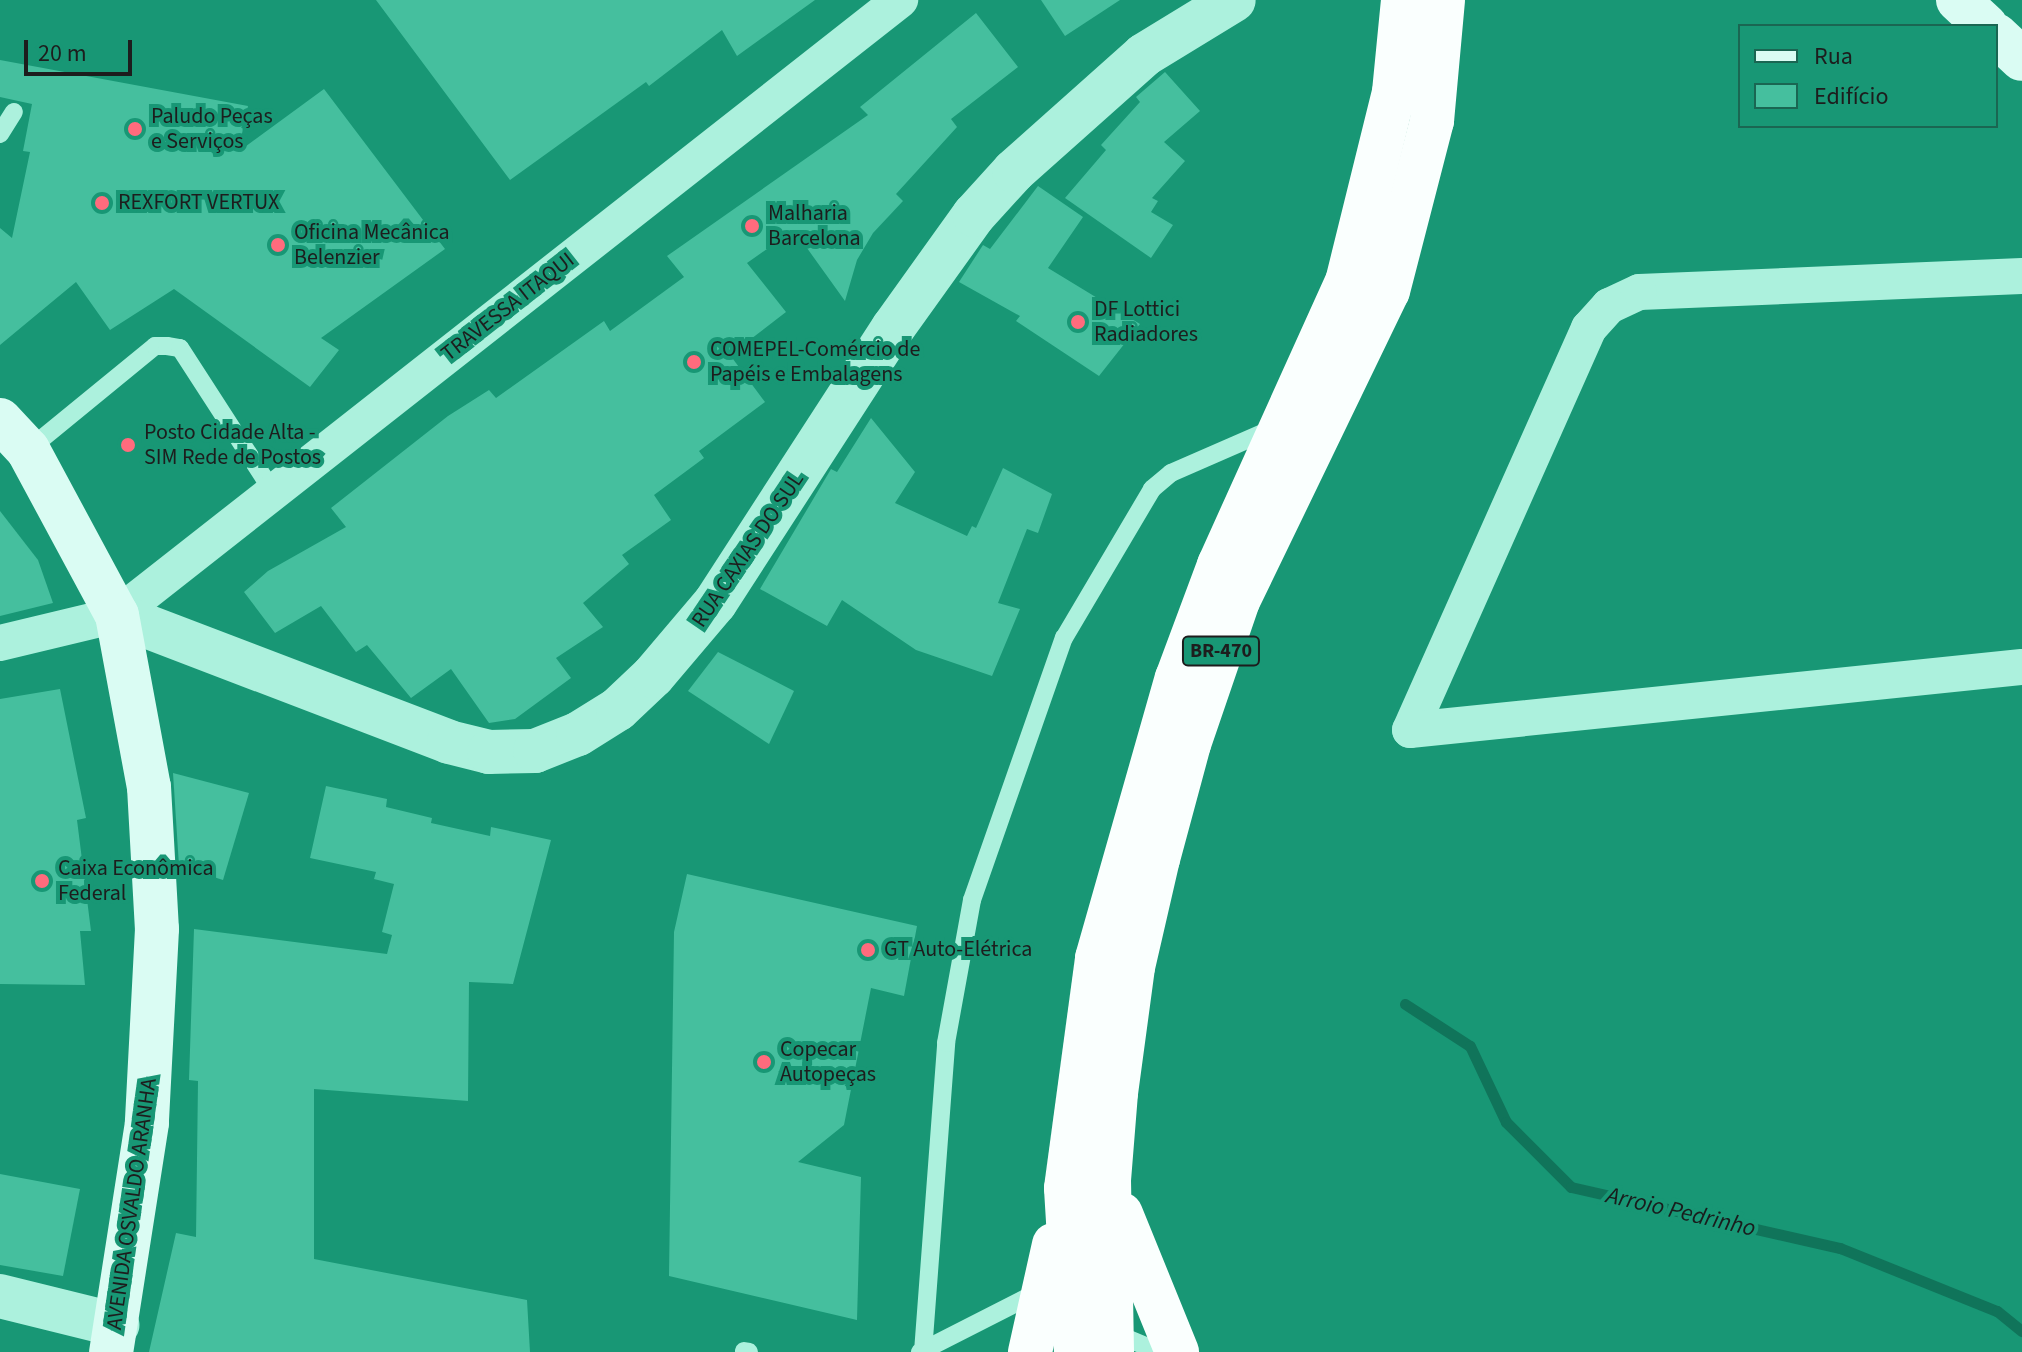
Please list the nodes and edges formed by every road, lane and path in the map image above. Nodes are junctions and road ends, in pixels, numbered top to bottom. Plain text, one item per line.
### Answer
1 (900, 0) edge
2 (1234, 0) edge
3 (1403, 0) edge
4 (1443, 0) edge
5 (1958, 0) edge
6 (1984, 24) edge
7 (1998, 37) edge
8 (2022, 59) edge
9 (14, 112) dead end
10 (0, 134) edge
11 (2022, 276) edge
12 (1284, 424) junction
13 (14, 435) edge
14 (273, 492) junction
15 (117, 615) junction
16 (0, 643) edge
17 (2022, 667) edge
18 (1109, 1180) junction
19 (1066, 1188) junction
20 (1044, 1289) junction
21 (0, 1296) edge
22 (114, 1338) edge
23 (1069, 1345) edge
24 (922, 1352) edge
25 (1160, 1352) edge
26 (1177, 1352) edge

1 - 14 street, TRAVESSA ITAQUI
2 - 15 street, RUA CAXIAS DO SUL
3 - 12 highway, BR-470
4 - 18 highway, BR-470
5 - 6 main road
7 - 8 main road
9 - 10 lane
11 - 17 street
12 - 19 highway, BR-470
12 - 24 lane
13 - 14 lane
13 - 15 main road, AVENIDA OSVALDO ARANHA
14 - 15 street, TRAVESSA ITAQUI
15 - 16 street
15 - 22 main road, AVENIDA OSVALDO ARANHA
18 - 23 highway, BR-470
18 - 26 highway
19 - 20 highway
19 - 23 highway, BR-470
20 - 23 highway
20 - 24 lane
21 - 22 street
23 - 25 lane

